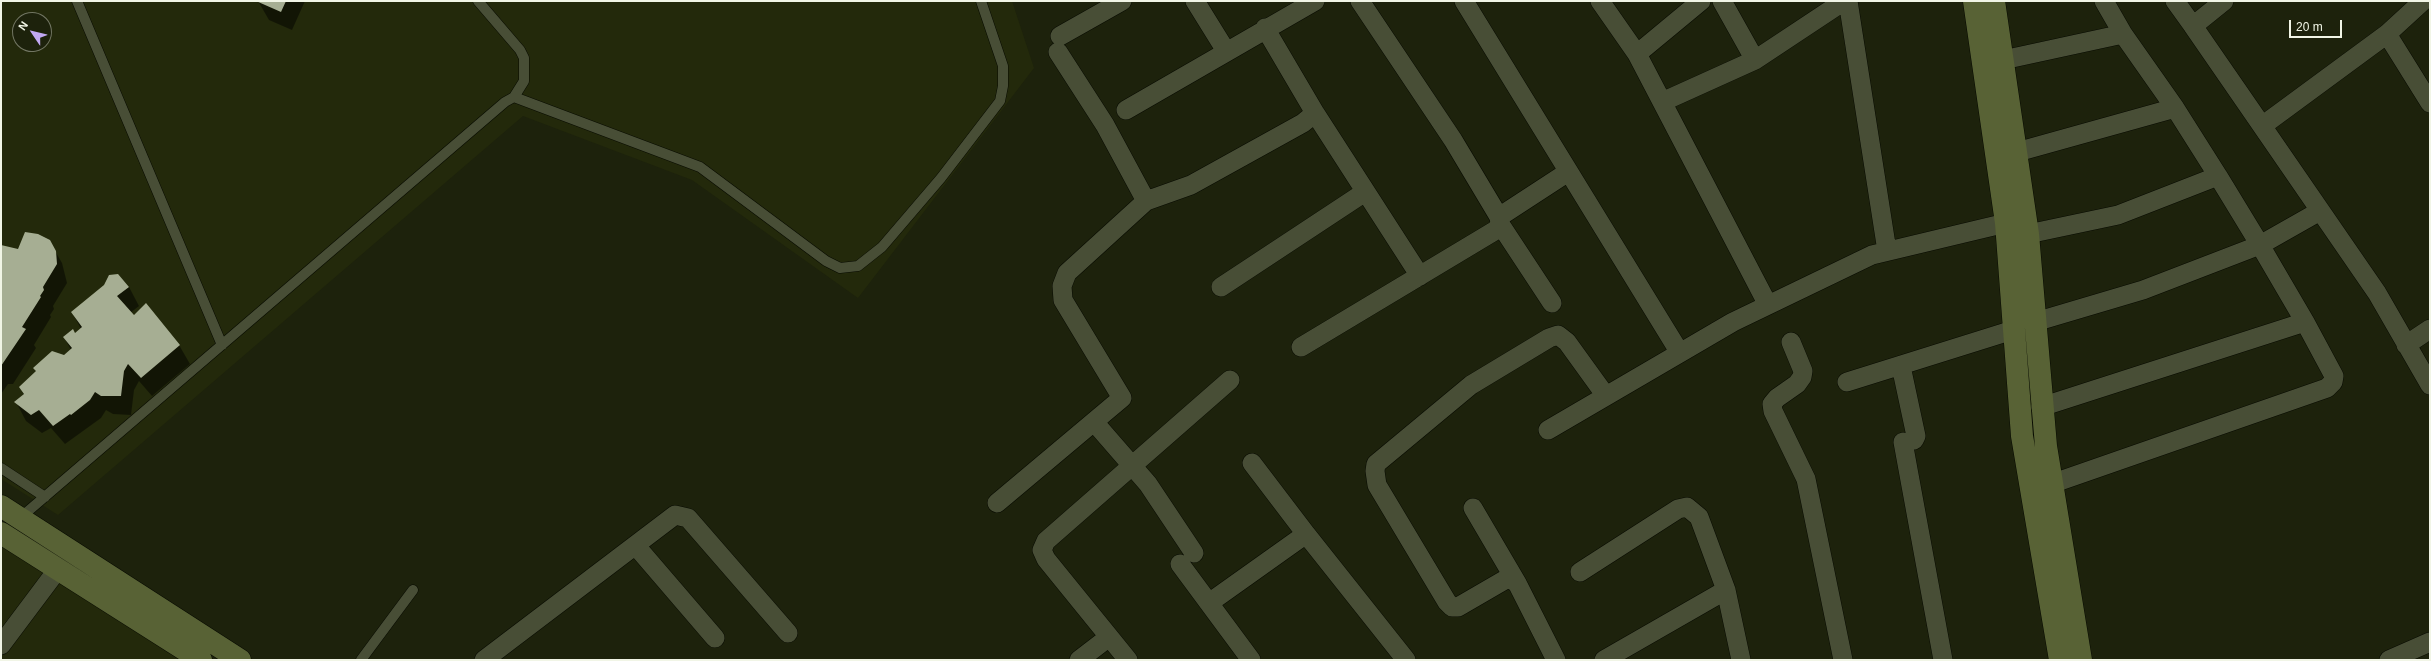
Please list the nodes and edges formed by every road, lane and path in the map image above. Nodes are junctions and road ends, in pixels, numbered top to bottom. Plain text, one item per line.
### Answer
1 (77, 1) edge
2 (478, 1) edge
3 (981, 1) edge
4 (1122, 1) edge
5 (1195, 1) edge
6 (1315, 1) edge
7 (1360, 1) edge
8 (1464, 1) edge
9 (1600, 1) edge
10 (1701, 1) edge
11 (1722, 1) edge
12 (1844, 1) edge
13 (1848, 1) edge
14 (1974, 1) edge
15 (1994, 1) edge
16 (2104, 1) edge
17 (2175, 1) edge
18 (2224, 1) edge
19 (2423, 1) edge
20 (2193, 26) junction
21 (1265, 28) junction
22 (2123, 34) junction
23 (2387, 34) junction
24 (1226, 51) junction
25 (1637, 54) junction
26 (1755, 60) junction
27 (2003, 60) junction
28 (514, 97) junction
29 (1662, 102) junction
30 (2430, 103) edge
31 (2175, 108) junction
32 (1126, 110) dead end
33 (1315, 113) junction
34 (2262, 126) junction
35 (2017, 152) junction
36 (1568, 172) junction
37 (2218, 176) junction
38 (1366, 192) junction
39 (1146, 201) junction
40 (2320, 211) junction
41 (1499, 220) junction
42 (2006, 223) junction
43 (2028, 234) junction
44 (2260, 245) junction
45 (1887, 251) junction
46 (1420, 276) junction
47 (1221, 287) dead end
48 (1552, 303) dead end
49 (1768, 305) junction
50 (2035, 322) junction
51 (2305, 322) junction
52 (2430, 329) edge
53 (2013, 330) junction
54 (1791, 342) dead end
55 (222, 345) junction
56 (2406, 345) junction
57 (1301, 347) dead end
58 (1680, 353) junction
59 (1901, 366) junction
60 (1230, 380) dead end
61 (1847, 382) dead end
62 (2430, 385) edge
63 (1606, 396) junction
64 (2041, 407) junction
65 (1095, 422) junction
66 (1548, 430) dead end
67 (1252, 463) dead end
68 (1131, 466) junction
69 (1, 468) edge
70 (2051, 484) junction
71 (45, 497) junction
72 (997, 503) dead end
73 (1, 506) edge
74 (1473, 508) dead end
75 (20, 518) junction
76 (1, 533) edge
77 (1306, 534) junction
78 (636, 546) junction
79 (58, 569) junction
80 (1580, 572) dead end
81 (1517, 583) junction
82 (413, 590) dead end
83 (1726, 590) junction
84 (1209, 603) junction
85 (788, 633) dead end
86 (1109, 637) junction
87 (715, 638) dead end
88 (2430, 642) edge
89 (1, 645) edge
90 (489, 659) edge
91 (201, 660) edge
92 (240, 660) edge
93 (361, 660) edge
94 (1079, 660) edge
95 (1128, 660) edge
96 (1251, 660) edge
97 (1406, 660) edge
98 (1556, 660) edge
99 (1604, 660) edge
100 (1741, 660) edge
101 (1843, 660) edge
102 (1943, 660) edge
103 (2060, 660) edge
104 (2081, 660) edge
105 (2389, 660) edge

1 - 55 lane
2 - 28 lane
3 - 28 lane
4 - 39 street
5 - 24 street
6 - 21 street
7 - 41 street
8 - 36 street
9 - 25 street
10 - 25 street
11 - 26 street
12 - 26 street
13 - 45 street
14 - 42 street
15 - 27 street
16 - 22 street
17 - 20 street
18 - 20 street
19 - 23 street
20 - 34 street
21 - 24 street
21 - 33 street
22 - 27 street
22 - 31 street
23 - 30 street
23 - 34 street
24 - 32 street
25 - 29 street
26 - 29 street
27 - 35 street
28 - 55 lane
29 - 49 street
31 - 35 street
31 - 37 street
33 - 38 street
33 - 39 street
34 - 40 street
35 - 43 street
36 - 41 street
36 - 58 street
37 - 43 street
37 - 44 street
38 - 46 street
38 - 47 street
39 - 65 street
40 - 44 street
40 - 56 street
41 - 46 street
41 - 48 street
42 - 45 street
42 - 53 street
43 - 50 street
44 - 50 street
44 - 51 street
45 - 49 street
46 - 57 street
49 - 58 street
50 - 64 street
51 - 64 street
51 - 70 street
52 - 56 street
53 - 59 street
53 - 103 street
54 - 101 street
55 - 71 lane
56 - 62 street
58 - 63 street
59 - 61 street
59 - 102 street
60 - 68 street
63 - 66 street
63 - 81 street
64 - 70 street
65 - 68 street
65 - 72 street
67 - 77 street
68 - 84 street
68 - 86 street
69 - 71 lane
70 - 104 street
71 - 75 lane
73 - 75 street
74 - 81 street
75 - 92 street
76 - 79 street
77 - 84 street
77 - 97 street
78 - 85 street
78 - 87 street
78 - 90 street
79 - 89 street
79 - 91 street
80 - 83 street
81 - 98 street
82 - 93 lane
83 - 99 street
83 - 100 street
84 - 96 street
86 - 94 street
86 - 95 street
88 - 105 street

